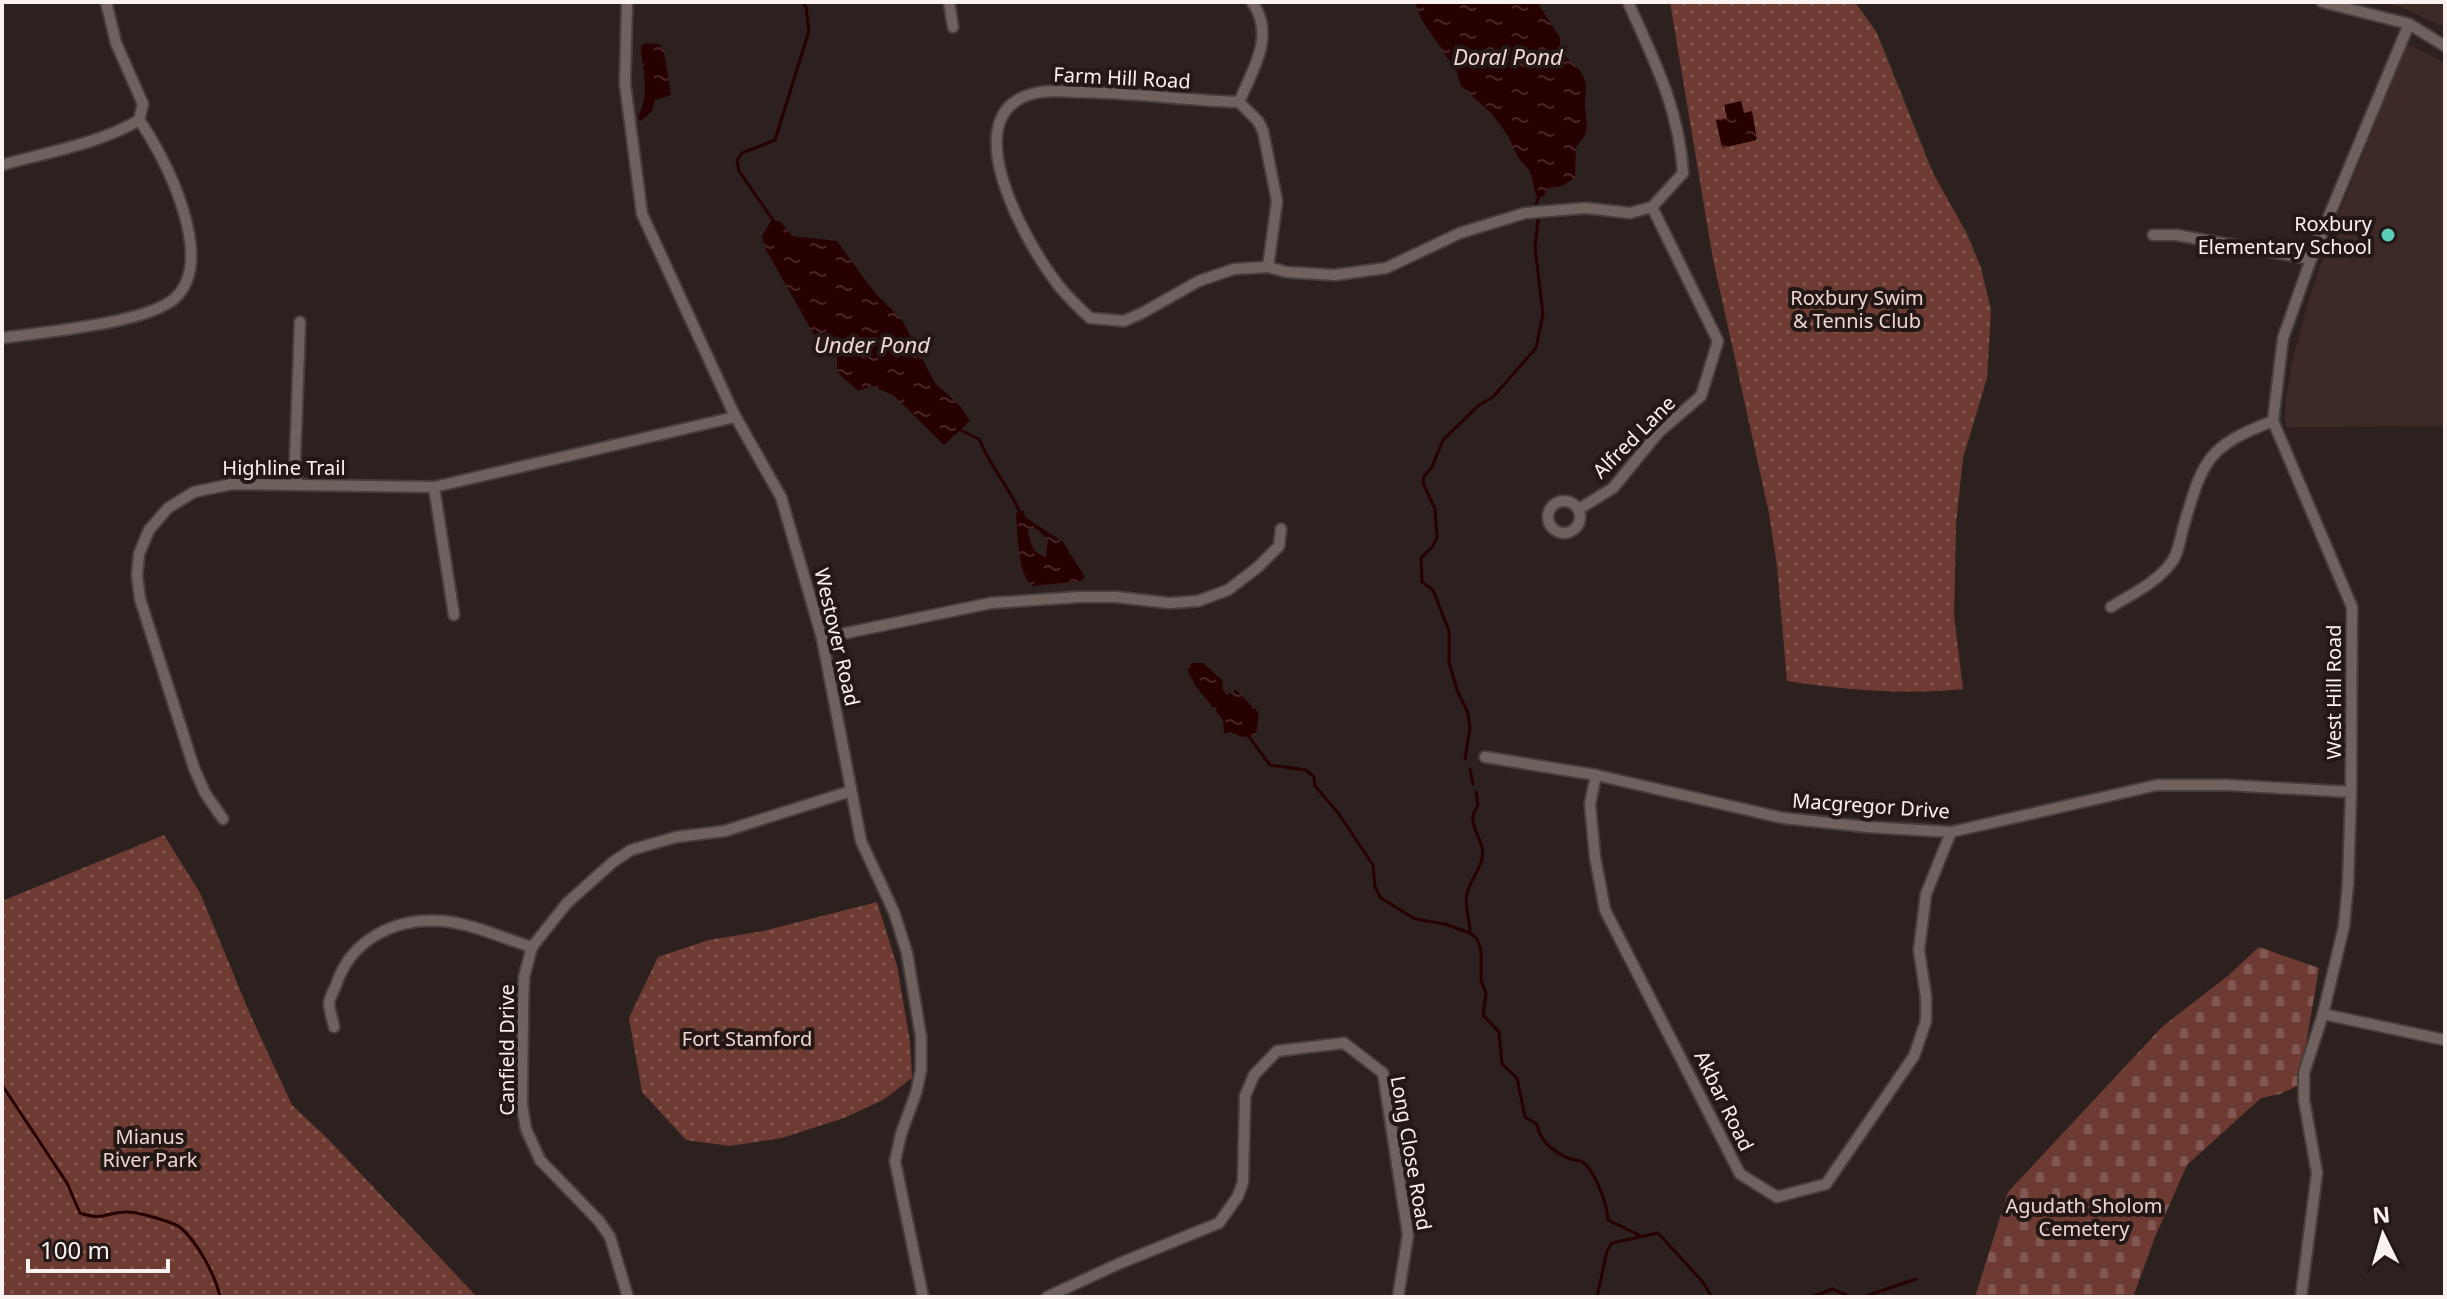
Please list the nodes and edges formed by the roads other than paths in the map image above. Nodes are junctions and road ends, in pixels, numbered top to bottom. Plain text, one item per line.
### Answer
1 (106, 2) edge
2 (627, 2) edge
3 (949, 2) edge
4 (1252, 2) edge
5 (1628, 2) edge
6 (2322, 2) edge
7 (2409, 24) junction
8 (953, 27) dead end
9 (2445, 46) edge
10 (1239, 102) junction
11 (139, 120) junction
12 (2, 165) edge
13 (1652, 207) junction
14 (2153, 235) dead end
15 (2311, 259) junction
16 (1268, 267) junction
17 (300, 322) dead end
18 (2, 338) edge
19 (735, 417) junction
20 (2273, 421) junction
21 (297, 484) junction
22 (434, 487) junction
23 (1579, 509) dead end
24 (1281, 529) dead end
25 (2111, 607) dead end
26 (454, 615) dead end
27 (822, 638) junction
28 (1485, 757) dead end
29 (1596, 775) junction
30 (851, 791) junction
31 (2351, 792) junction
32 (223, 819) dead end
33 (1951, 832) junction
34 (532, 947) junction
35 (2323, 1014) junction
36 (334, 1027) dead end
37 (2445, 1040) edge
38 (628, 1297) edge
39 (923, 1297) edge
40 (1047, 1297) edge
41 (1398, 1297) edge
42 (2301, 1297) edge

1 - 11 street
2 - 19 street, Westover Road
3 - 8 street
4 - 10 street
5 - 13 street
6 - 7 street
7 - 9 street
7 - 15 street, West Hill Road
10 - 16 street
10 - 16 street, Farm Hill Road
11 - 12 street
11 - 18 street
13 - 16 street, Farm Hill Road
13 - 23 street, Alfred Lane
14 - 15 street
15 - 20 street, West Hill Road
17 - 21 street
19 - 22 street, Highline Trail
19 - 27 street, Westover Road
20 - 25 street
20 - 31 street, West Hill Road
21 - 22 street, Highline Trail
21 - 32 street, Highline Trail
22 - 26 street
24 - 27 street
27 - 30 street, Westover Road
28 - 29 street, Macgregor Drive
29 - 33 street, Macgregor Drive
29 - 33 street, Akbar Road
30 - 34 street, Canfield Drive
30 - 39 street, Westover Road
31 - 33 street, Macgregor Drive
31 - 35 street, West Hill Road
34 - 36 street
34 - 38 street, Canfield Drive
35 - 37 street
35 - 42 street, West Hill Road
40 - 41 street, Long Close Road

